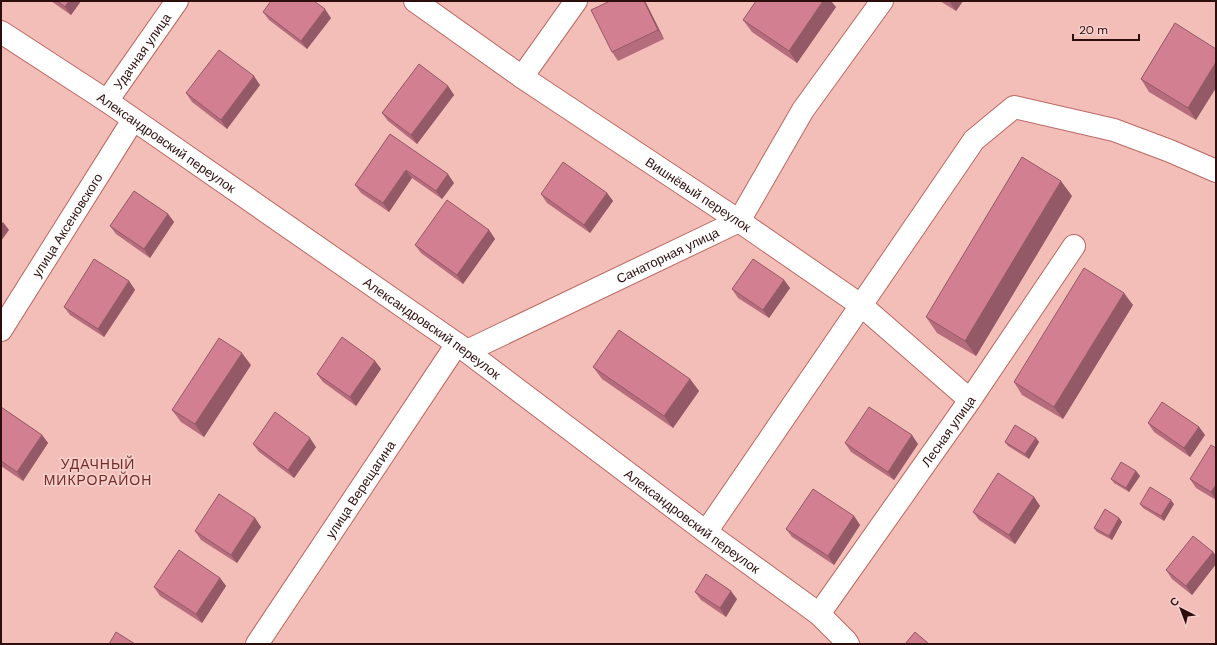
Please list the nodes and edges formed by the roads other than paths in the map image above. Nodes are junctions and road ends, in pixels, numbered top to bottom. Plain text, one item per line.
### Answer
1 (177, 1) edge
2 (416, 1) edge
3 (576, 1) edge
4 (882, 1) edge
5 (1, 32) edge
6 (522, 77) junction
7 (107, 101) junction
8 (133, 120) junction
9 (1216, 171) edge
10 (739, 221) junction
11 (1074, 246) dead end
12 (862, 306) junction
13 (1, 330) edge
14 (462, 348) junction
15 (970, 400) junction
16 (706, 532) junction
17 (819, 614) junction
18 (257, 644) edge
19 (848, 644) edge

1 - 7 street, Удачная улица
2 - 6 street, Вишнёвый переулок
3 - 6 street
4 - 10 street
5 - 7 street, Александровский переулок
6 - 10 street, Вишнёвый переулок
7 - 8 street, Александровский переулок
8 - 13 street, улица Аксеновского
8 - 14 street, Александровский переулок
9 - 12 street
10 - 12 street, Вишнёвый переулок
10 - 14 street, Санаторная улица
11 - 15 street, Лесная улица
12 - 15 street, Вишнёвый переулок
12 - 16 street
14 - 16 street, Александровский переулок
14 - 18 street, улица Верещагина
15 - 17 street, Лесная улица
16 - 17 street, Александровский переулок
17 - 19 street, Александровский переулок

